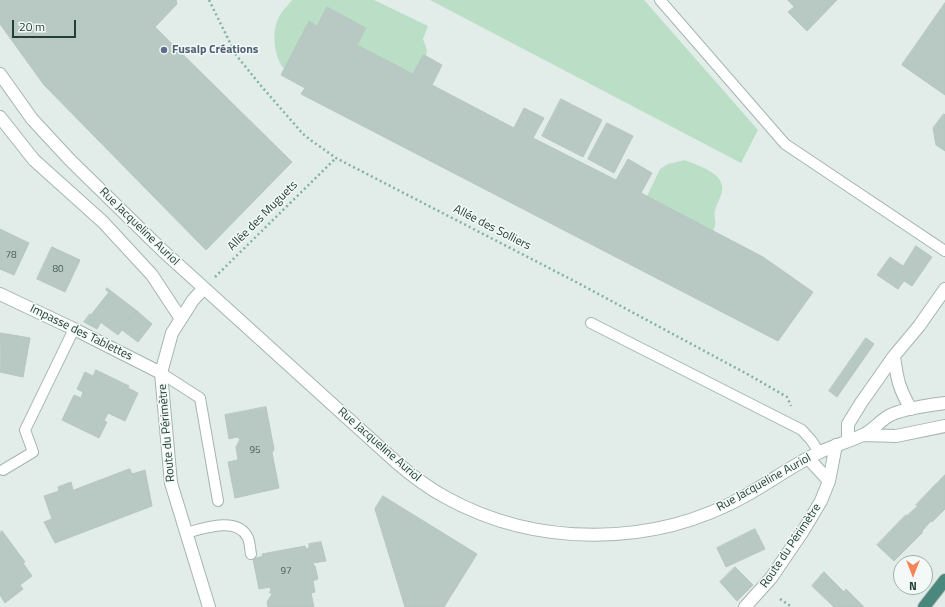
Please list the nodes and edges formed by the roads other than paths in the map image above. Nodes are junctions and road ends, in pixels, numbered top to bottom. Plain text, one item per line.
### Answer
1 (660, 0) edge
2 (0, 74) edge
3 (0, 117) edge
4 (945, 251) edge
5 (204, 288) junction
6 (945, 288) edge
7 (0, 294) edge
8 (181, 319) junction
9 (591, 323) dead end
10 (74, 329) junction
11 (894, 356) junction
12 (161, 373) junction
13 (945, 403) edge
14 (911, 409) junction
15 (945, 426) edge
16 (864, 435) junction
17 (842, 443) junction
18 (813, 455) junction
19 (3, 470) dead end
20 (829, 481) junction
21 (218, 501) dead end
22 (186, 533) junction
23 (251, 554) dead end
24 (945, 580) edge
25 (209, 607) edge
26 (745, 607) edge
27 (924, 607) edge

1 - 4 lane
2 - 5 street, Rue Jacqueline Auriol
3 - 8 street
5 - 8 street, Route du Périmètre
5 - 18 street, Rue Jacqueline Auriol
6 - 11 street, Route du Périmètre
7 - 10 street, Impasse des Tablettes
8 - 12 street, Route du Périmètre
9 - 18 lane
10 - 12 street, Impasse des Tablettes
10 - 19 lane
11 - 14 street
11 - 17 street, Route du Périmètre
12 - 21 lane
12 - 22 street, Route du Périmètre
13 - 14 street, Rue Jacqueline Auriol
14 - 16 street, Rue Jacqueline Auriol
15 - 16 street, Rue Jacqueline Auriol
16 - 17 street, Rue Jacqueline Auriol
17 - 18 street, Rue Jacqueline Auriol
17 - 20 street, Route du Périmètre
18 - 20 street
20 - 26 street, Route du Périmètre
22 - 23 lane
22 - 25 street, Route du Périmètre
24 - 27 highway

